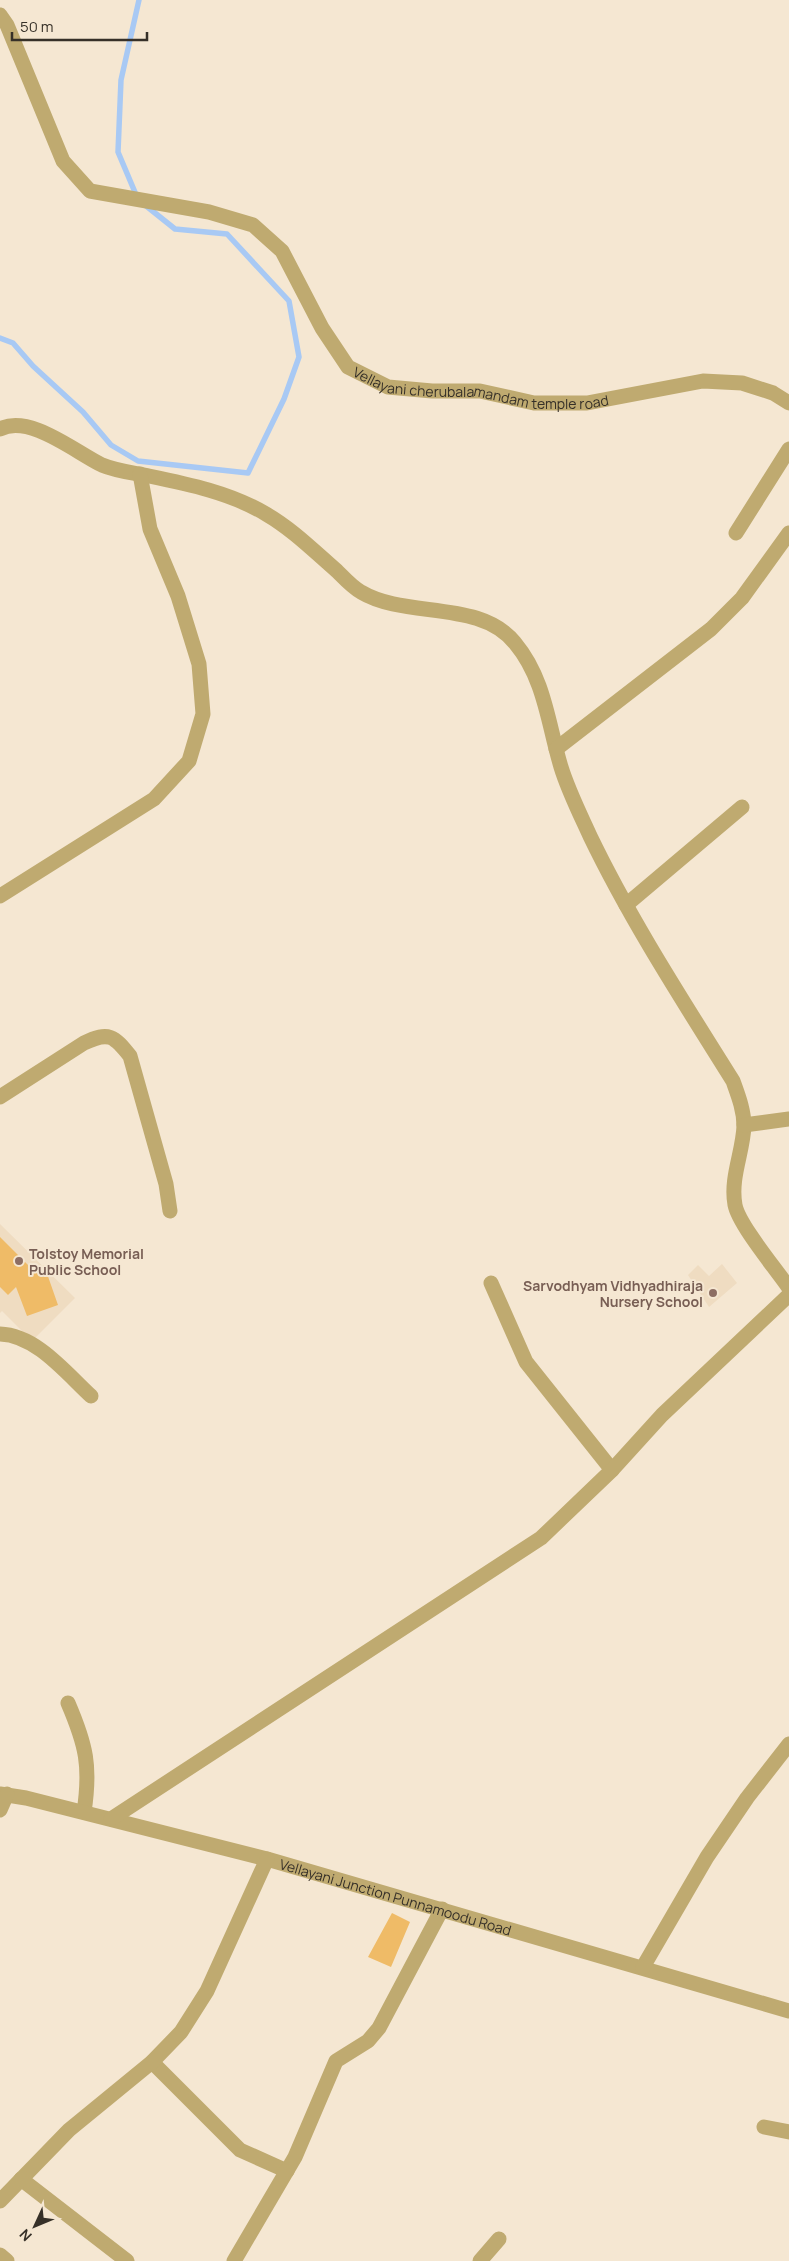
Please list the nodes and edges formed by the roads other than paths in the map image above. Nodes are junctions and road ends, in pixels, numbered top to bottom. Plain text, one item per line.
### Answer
1 (0, 15) edge
2 (789, 403) edge
3 (0, 429) edge
4 (789, 449) edge
5 (140, 474) junction
6 (736, 533) dead end
7 (789, 534) edge
8 (556, 749) junction
9 (742, 807) dead end
10 (0, 896) edge
11 (626, 905) junction
12 (0, 1097) edge
13 (789, 1119) edge
14 (744, 1125) junction
15 (170, 1211) dead end
16 (491, 1284) dead end
17 (789, 1288) edge
18 (789, 1295) edge
19 (0, 1334) edge
20 (91, 1396) dead end
21 (612, 1470) junction
22 (68, 1702) dead end
23 (789, 1744) edge
24 (3, 1794) edge
25 (0, 1810) edge
26 (84, 1812) junction
27 (111, 1819) junction
28 (267, 1859) junction
29 (442, 1909) junction
30 (643, 1967) junction
31 (789, 2011) edge
32 (152, 2062) junction
33 (764, 2127) dead end
34 (789, 2132) edge
35 (287, 2171) junction
36 (21, 2179) junction
37 (0, 2201) edge
38 (499, 2239) dead end
39 (0, 2255) edge
40 (7, 2261) edge
41 (127, 2261) edge
42 (234, 2261) edge
43 (480, 2261) edge

1 - 2 street, Vellayani cherubalamandam temple road
3 - 5 street
4 - 6 street
5 - 8 street
5 - 10 street
7 - 8 street
8 - 11 street
9 - 11 street
11 - 14 street
12 - 15 street
13 - 14 street
14 - 17 street
16 - 21 street
18 - 21 street
19 - 20 street
21 - 27 street
22 - 26 street
23 - 30 street
24 - 25 street
24 - 26 street, Vellayani Junction Punnamoodu Road
26 - 27 street, Vellayani Junction Punnamoodu Road
27 - 28 street, Vellayani Junction Punnamoodu Road
28 - 29 street, Vellayani Junction Punnamoodu Road
28 - 32 street
29 - 30 street, Vellayani Junction Punnamoodu Road
29 - 35 street
30 - 31 street, Vellayani Junction Punnamoodu Road
32 - 35 street
32 - 36 street
33 - 34 street
35 - 42 street
36 - 37 street
36 - 41 street
38 - 43 street
39 - 40 street

